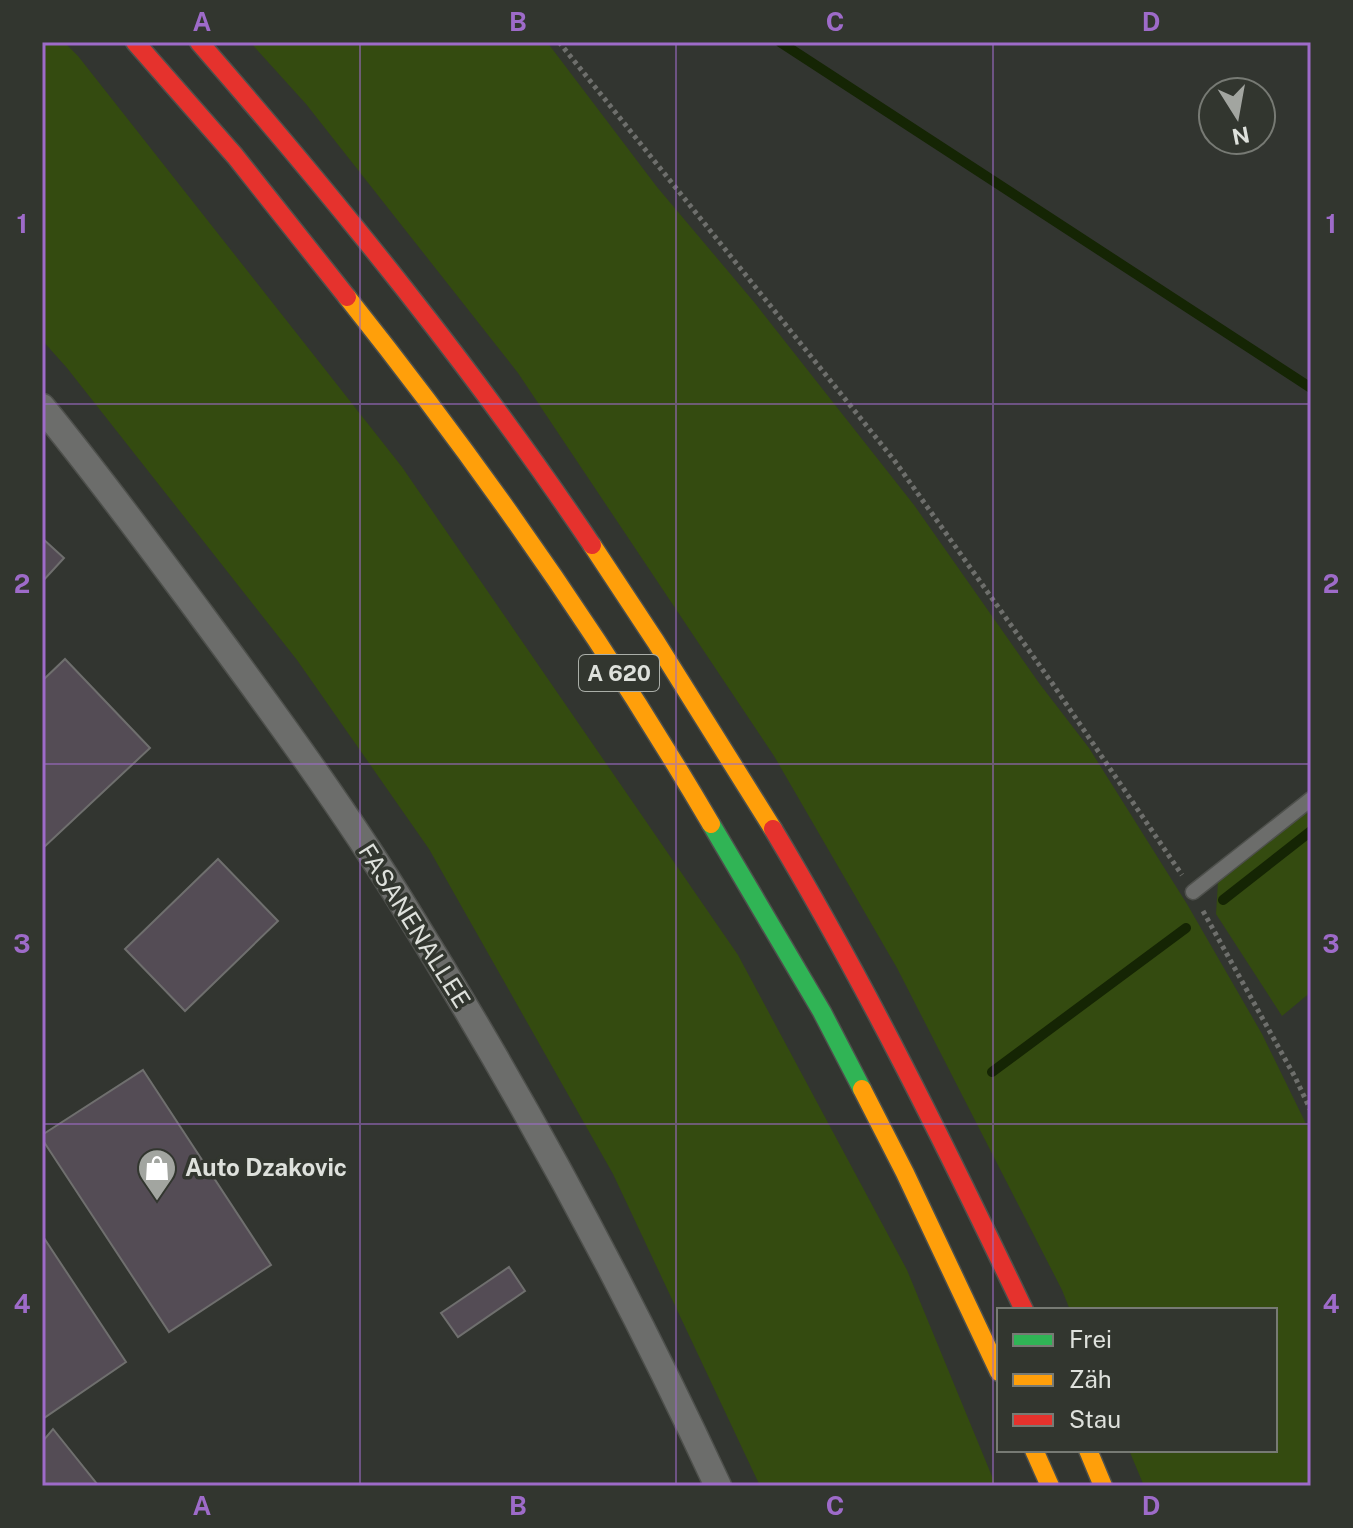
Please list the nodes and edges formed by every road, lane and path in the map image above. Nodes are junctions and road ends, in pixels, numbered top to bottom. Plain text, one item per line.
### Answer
1 (135, 42) edge
2 (199, 42) edge
3 (559, 42) edge
4 (42, 407) edge
5 (1311, 799) edge
6 (1193, 892) junction
7 (1311, 1111) edge
8 (1023, 1308) edge
9 (997, 1368) edge
10 (1035, 1452) edge
11 (1089, 1452) edge
12 (718, 1486) edge
13 (1050, 1486) edge
14 (1103, 1486) edge

1 - 9 highway, A 620
2 - 8 highway, A 620
3 - 6 path
4 - 12 street, FASANENALLEE
5 - 6 lane
6 - 7 path
10 - 13 highway
11 - 14 highway

